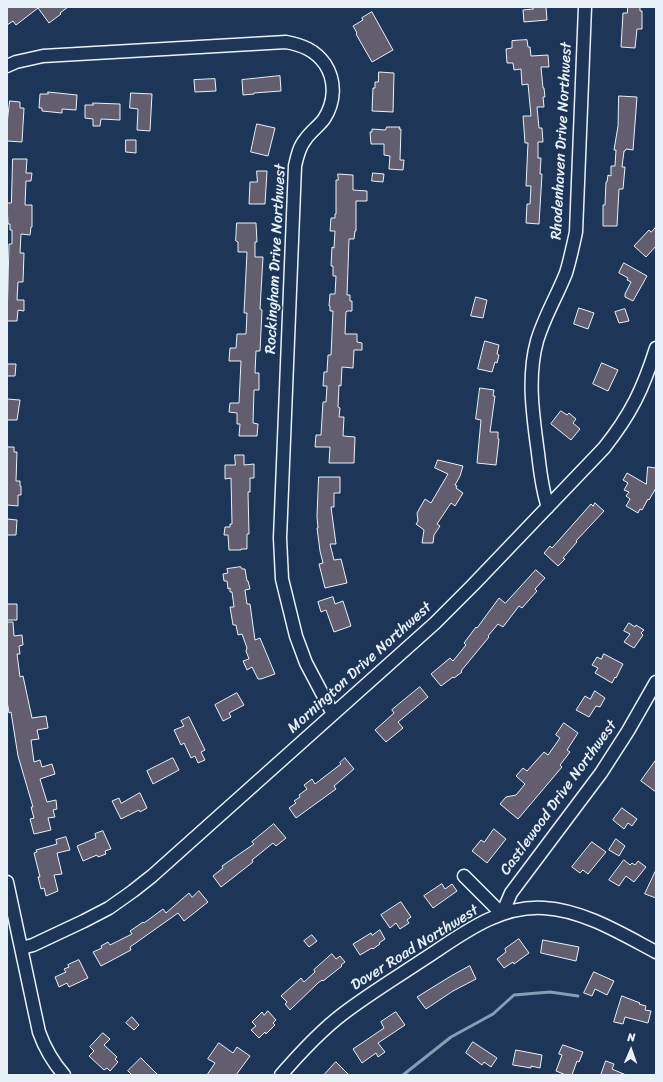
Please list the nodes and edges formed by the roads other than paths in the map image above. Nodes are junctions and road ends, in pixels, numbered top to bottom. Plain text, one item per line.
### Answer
1 (585, 7) edge
2 (7, 66) edge
3 (655, 356) edge
4 (548, 507) junction
5 (656, 682) edge
6 (333, 714) junction
7 (464, 876) dead end
8 (7, 882) edge
9 (502, 914) junction
10 (22, 948) junction
11 (656, 952) edge
12 (64, 1075) edge
13 (281, 1075) edge

1 - 4 street, Rhodenhaven Drive Northwest
2 - 6 street, Rockingham Drive Northwest
3 - 4 street, Mornington Drive Northwest
4 - 6 street, Mornington Drive Northwest
5 - 9 street, Castlewood Drive Northwest
6 - 10 street, Mornington Drive Northwest
7 - 9 street
8 - 10 street
9 - 11 street, Dover Road Northwest
9 - 13 street, Dover Road Northwest
10 - 12 street

